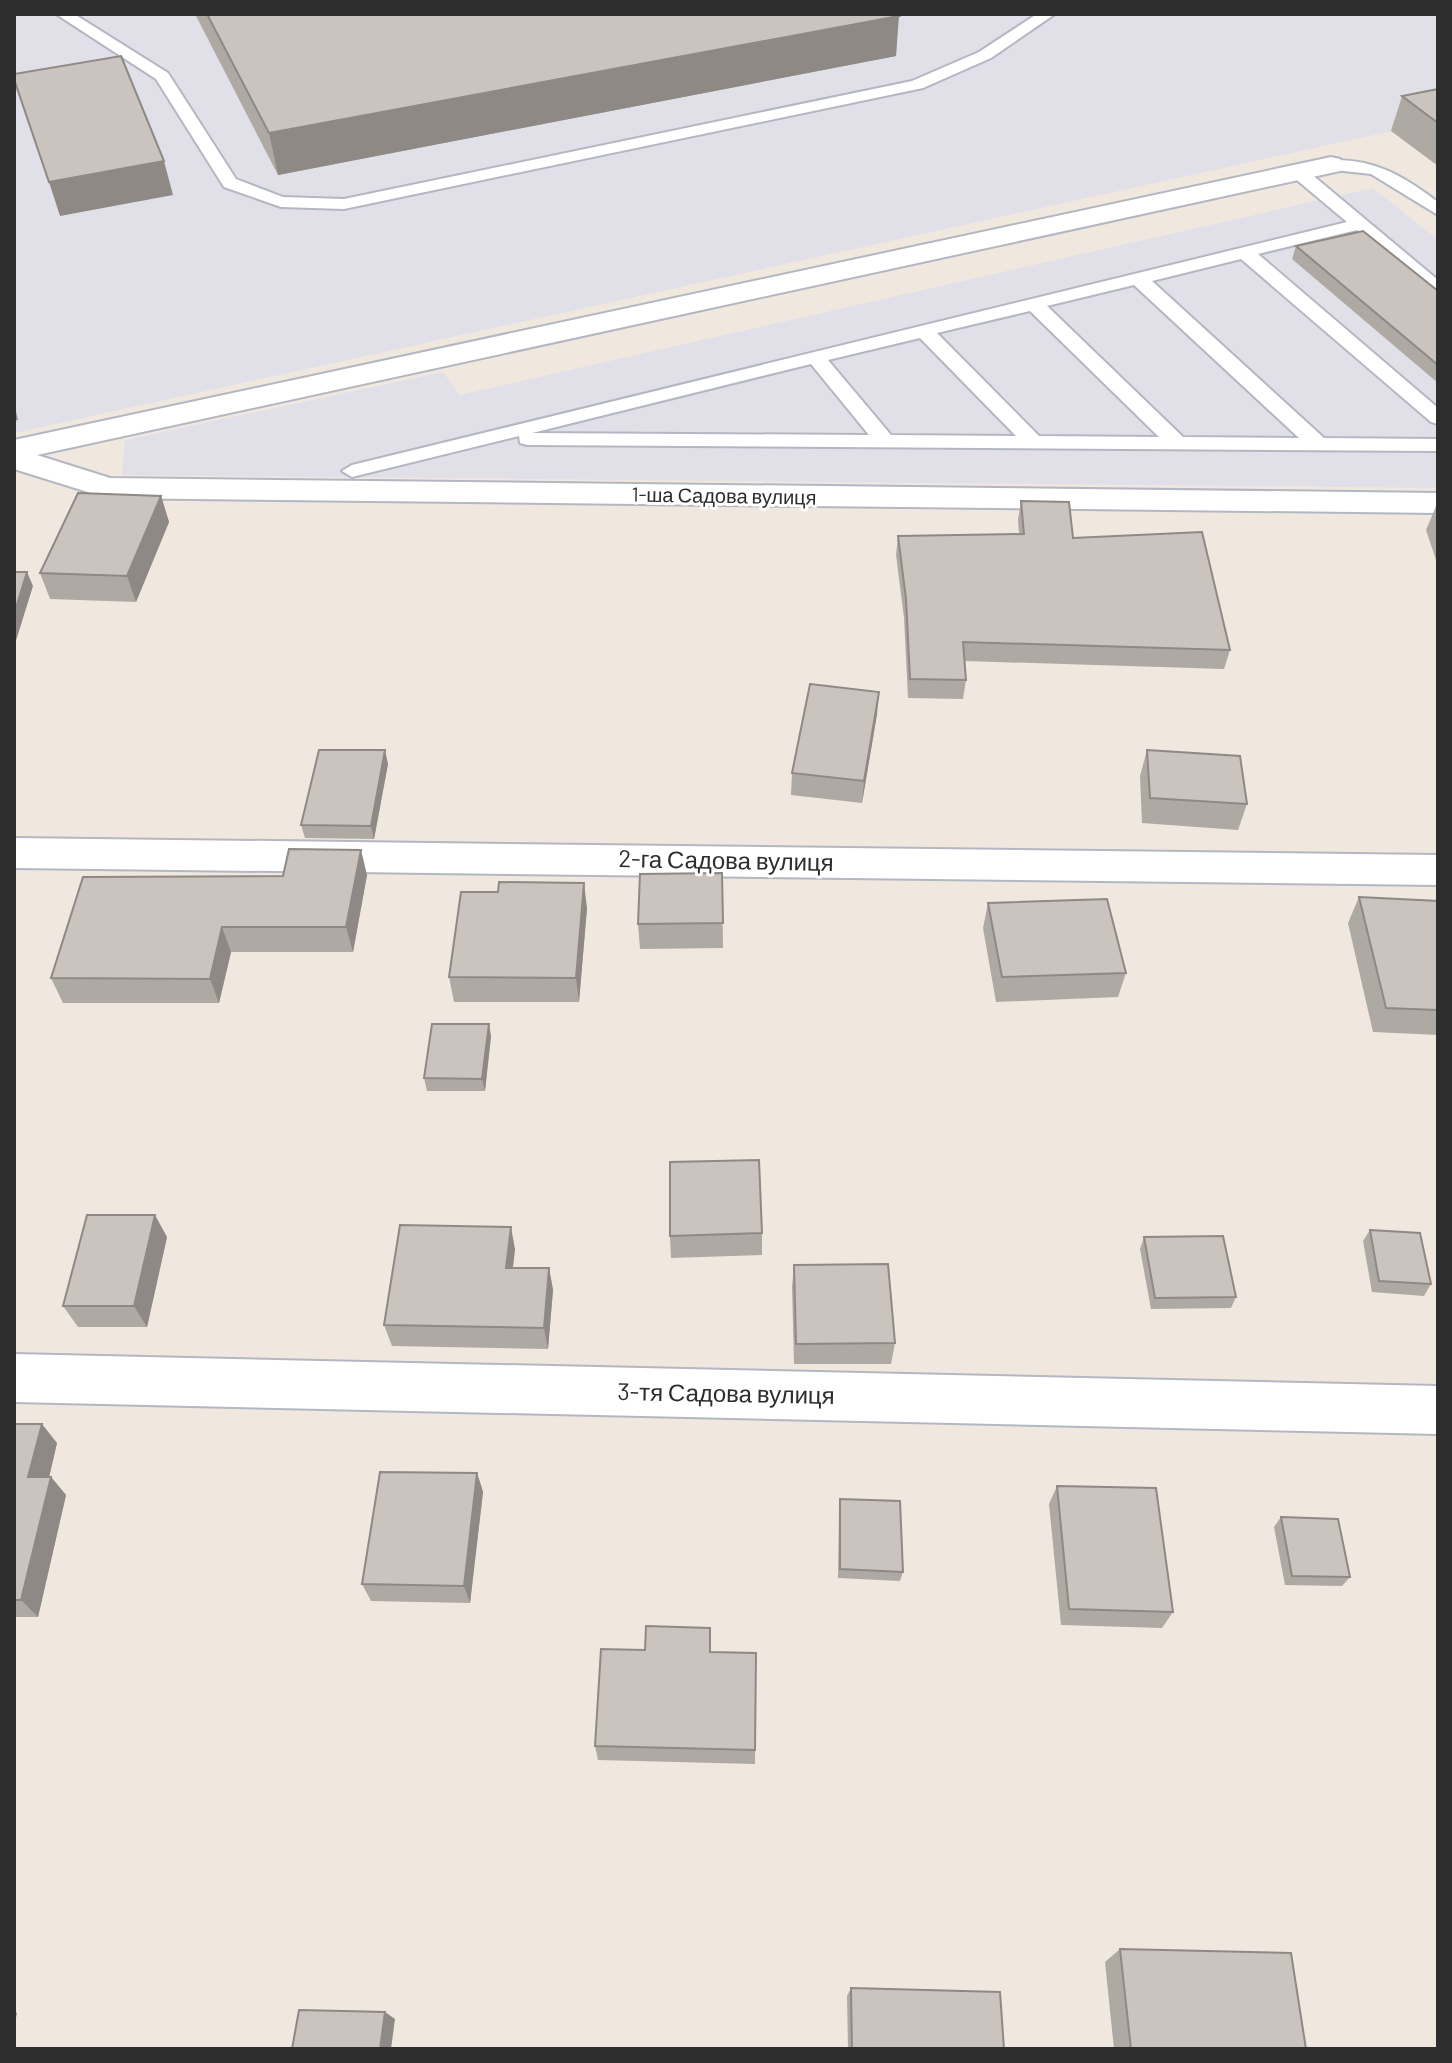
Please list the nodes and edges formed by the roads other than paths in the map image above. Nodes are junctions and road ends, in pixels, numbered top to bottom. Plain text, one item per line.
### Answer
1 (64, 14) edge
2 (1047, 14) edge
3 (1331, 165) joint
4 (1298, 172) junction
5 (1433, 202) edge
6 (1360, 224) junction
7 (1245, 253) junction
8 (1139, 279) junction
9 (1438, 289) edge
10 (1034, 304) junction
11 (924, 331) junction
12 (815, 357) junction
13 (1438, 418) edge
14 (483, 439) junction
15 (885, 441) junction
16 (1034, 443) junction
17 (1178, 444) junction
18 (1318, 444) junction
19 (1438, 445) edge
20 (14, 450) edge
21 (14, 458) edge
22 (352, 471) dead end
23 (1438, 503) edge
24 (14, 853) edge
25 (1438, 870) edge
26 (14, 1378) edge
27 (1438, 1410) edge

1 - 2 lane
3 - 4 street
3 - 5 lane
4 - 6 lane
4 - 20 street
6 - 7 lane
6 - 9 lane
7 - 8 lane
7 - 13 lane
8 - 10 lane
8 - 18 lane
10 - 11 lane
10 - 17 lane
11 - 12 lane
11 - 16 lane
12 - 14 lane
12 - 15 lane
14 - 15 lane
14 - 22 lane
15 - 16 lane
16 - 17 lane
17 - 18 lane
18 - 19 lane
21 - 23 street, 1-ша Садова вулиця
24 - 25 street, 2-га Садова вулиця
26 - 27 street, 3-тя Садова вулиця

